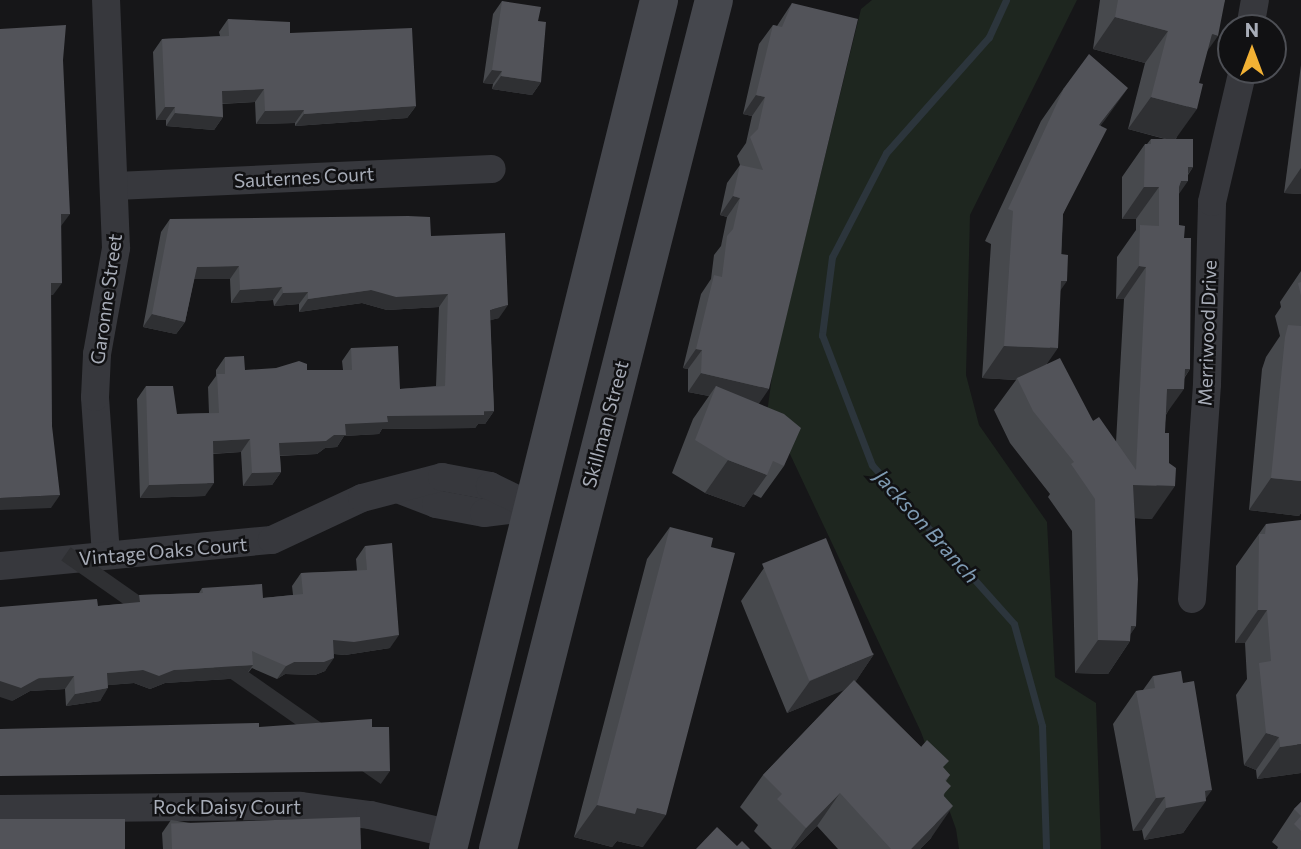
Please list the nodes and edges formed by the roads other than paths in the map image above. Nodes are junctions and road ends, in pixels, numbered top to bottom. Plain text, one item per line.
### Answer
1 (106, 0) edge
2 (659, 0) edge
3 (714, 0) edge
4 (1240, 84) edge
5 (492, 169) dead end
6 (116, 186) junction
7 (533, 507) junction
8 (582, 515) junction
9 (106, 555) junction
10 (0, 566) edge
11 (1192, 599) dead end
12 (0, 809) edge
13 (449, 841) edge
14 (498, 849) edge

1 - 6 street, Garonne Street
2 - 7 main road
3 - 8 main road, Skillman Street
4 - 11 street, Merriwood Drive
5 - 6 street, Sauternes Court
6 - 9 street, Garonne Street
7 - 8 main road
7 - 9 street, Vintage Oaks Court
7 - 13 main road
8 - 14 main road, Skillman Street
9 - 10 street, Vintage Oaks Court
12 - 13 street, Rock Daisy Court

